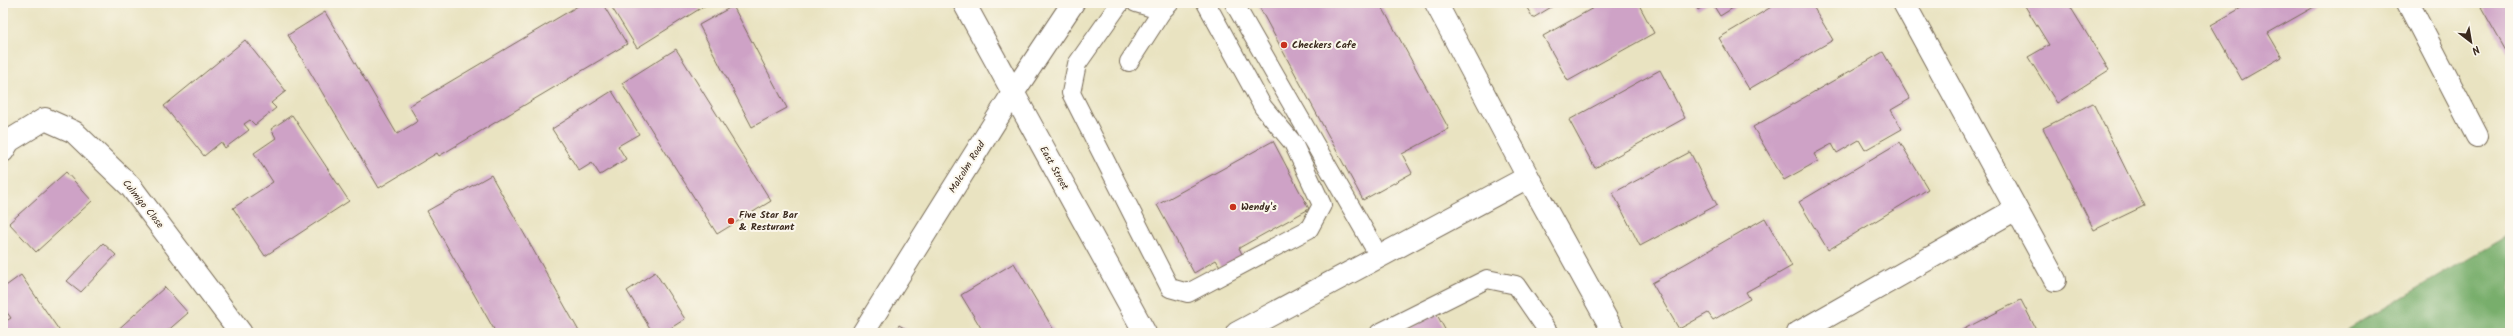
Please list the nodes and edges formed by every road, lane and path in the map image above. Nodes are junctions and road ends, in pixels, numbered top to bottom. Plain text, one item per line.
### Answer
1 (964, 3) edge
2 (1073, 3) edge
3 (1120, 3) edge
4 (1136, 3) edge
5 (1206, 3) edge
6 (1234, 3) edge
7 (1436, 3) edge
8 (1904, 3) edge
9 (2408, 3) edge
10 (1166, 7) edge
11 (1130, 62) dead end
12 (1013, 93) junction
13 (2477, 136) dead end
14 (3, 151) edge
15 (1528, 177) junction
16 (2016, 209) junction
17 (1379, 256) junction
18 (2055, 280) dead end
19 (1251, 330) edge
20 (241, 333) edge
21 (863, 333) edge
22 (1145, 333) edge
23 (1379, 333) edge
24 (1549, 333) edge
25 (1614, 333) edge
26 (1798, 333) edge

1 - 12 street, East Street
2 - 12 street, Malcolm Road
3 - 5 lane
4 - 10 lane
6 - 17 lane
7 - 15 street
8 - 16 street
9 - 13 street
10 - 11 lane
12 - 21 street, Malcolm Road
12 - 22 street, East Street
14 - 20 street, Culmigo Close
15 - 17 street
15 - 25 street
16 - 18 street
16 - 26 street
17 - 19 street
23 - 24 lane

